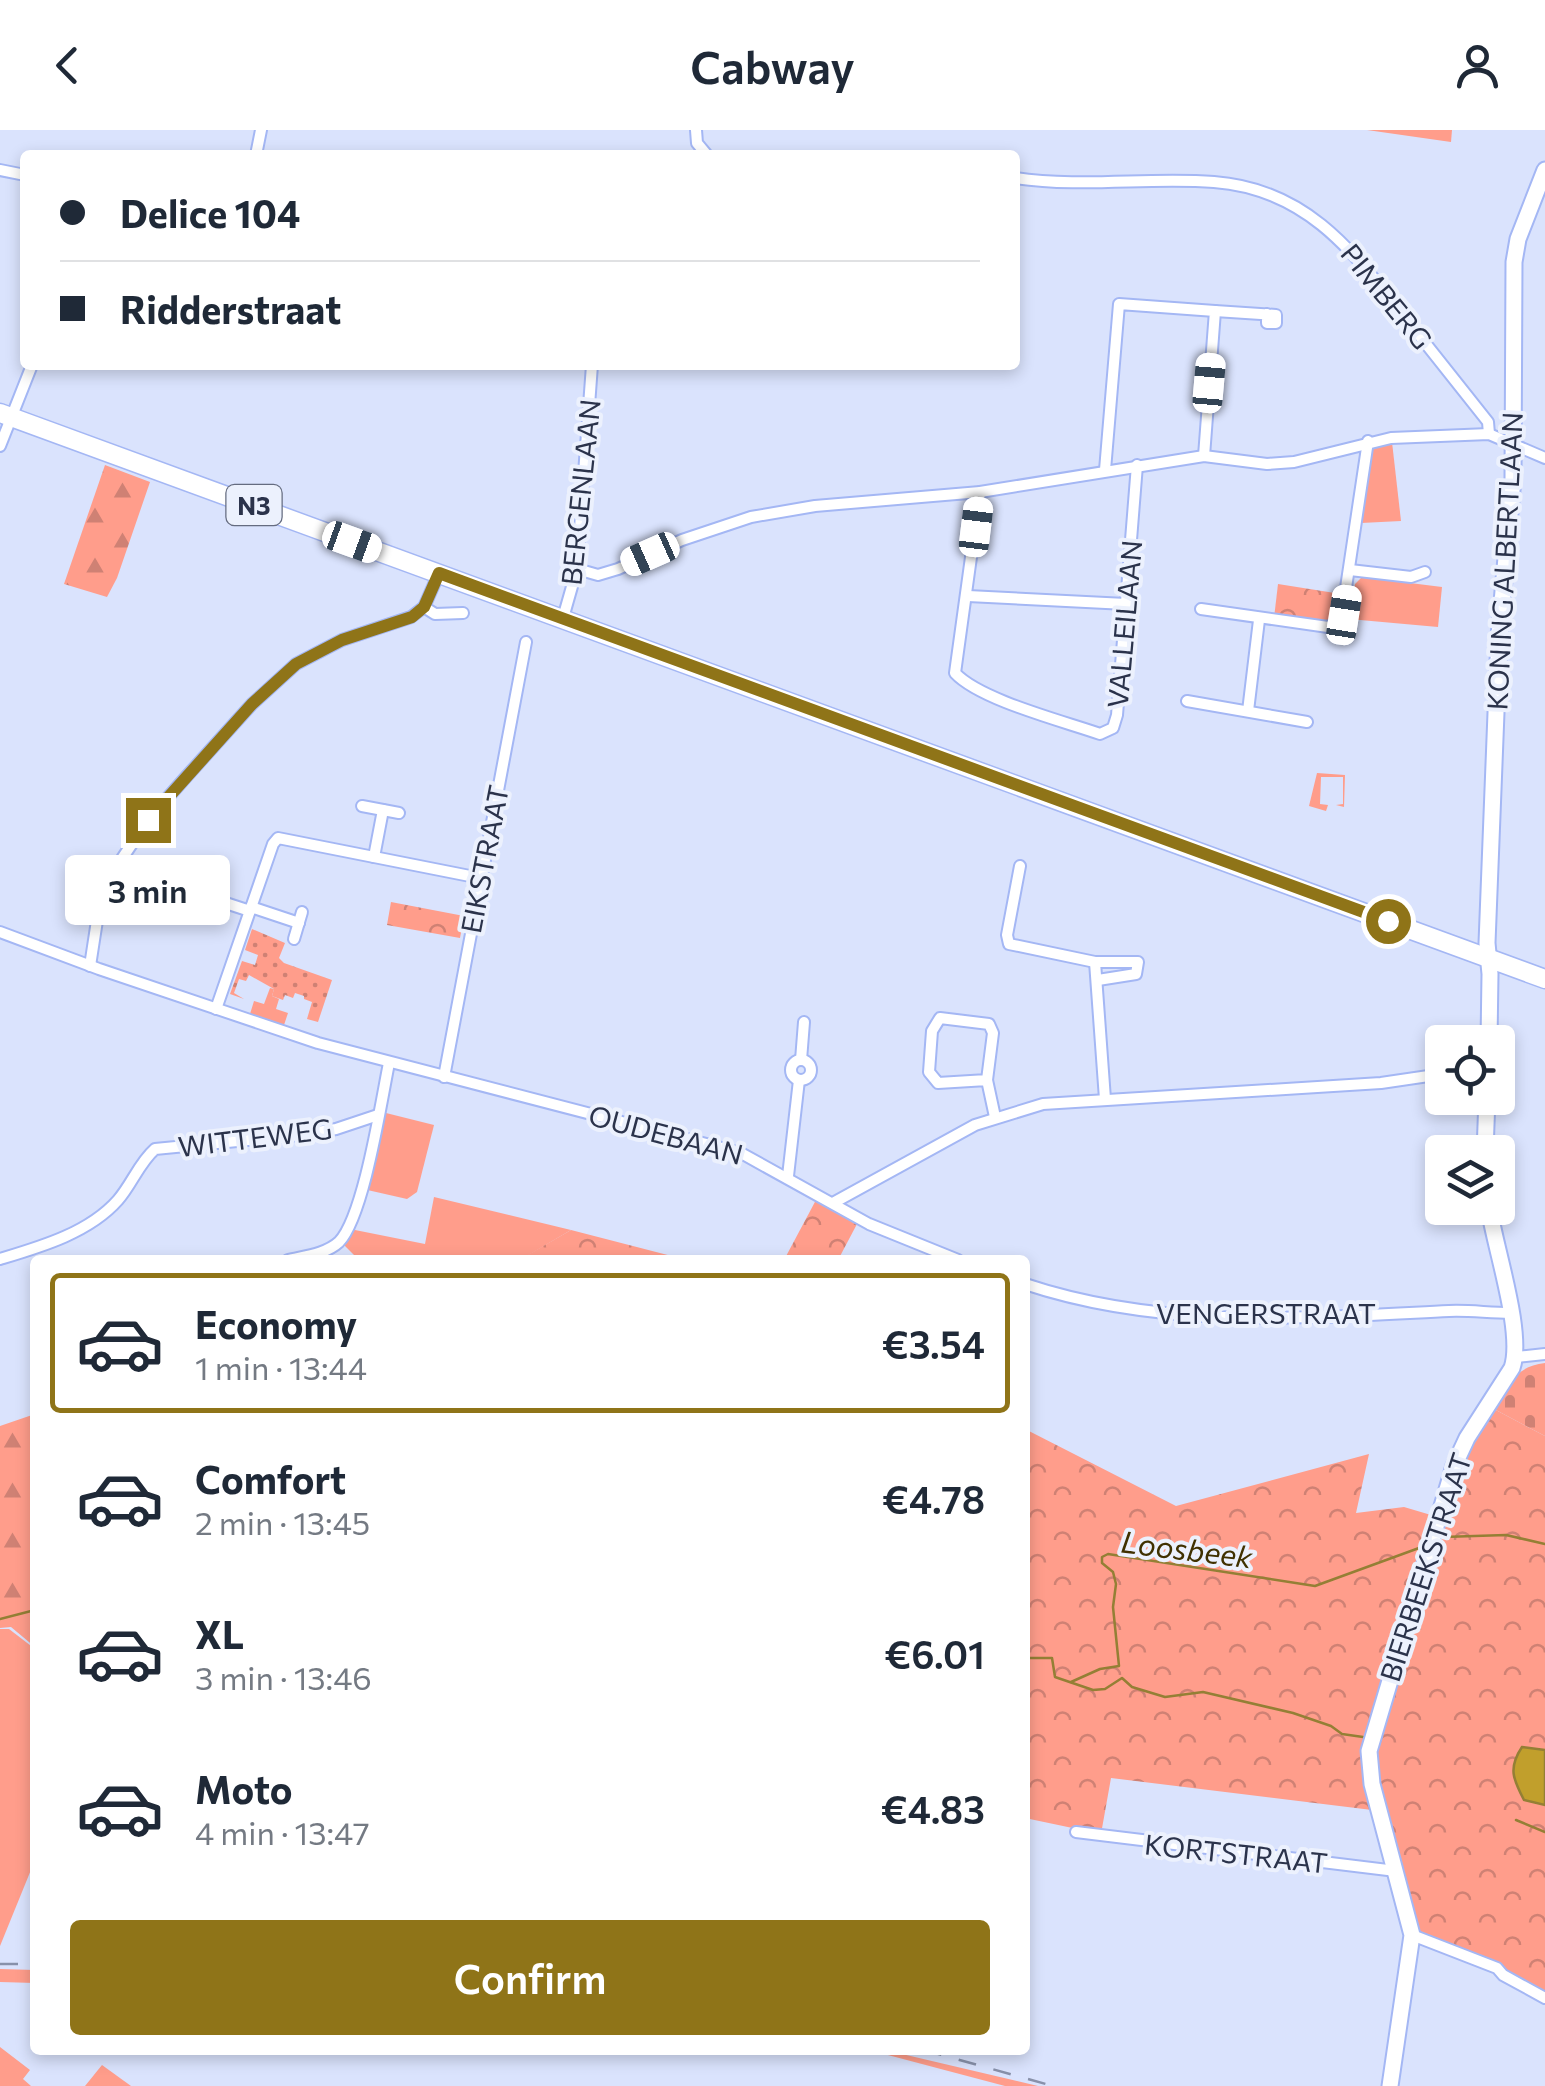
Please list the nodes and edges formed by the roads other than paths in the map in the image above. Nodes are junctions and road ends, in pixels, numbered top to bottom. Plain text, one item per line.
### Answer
1 (1545, 170) edge
2 (1020, 178) edge
3 (1215, 310) junction
4 (1267, 314) dead end
5 (30, 370) edge
6 (592, 370) edge
7 (7, 415) edge
8 (1489, 434) junction
9 (1368, 442) junction
10 (1513, 445) junction
11 (0, 446) edge
12 (1204, 456) junction
13 (1545, 458) edge
14 (1137, 465) junction
15 (1105, 470) junction
16 (980, 492) junction
17 (577, 569) junction
18 (1350, 570) junction
19 (1425, 572) dead end
20 (439, 573) junction
21 (968, 596) junction
22 (1126, 604) junction
23 (424, 607) junction
24 (1200, 610) dead end
25 (463, 613) dead end
26 (563, 618) junction
27 (1260, 620) junction
28 (526, 642) dead end
29 (1187, 701) dead end
30 (1248, 711) junction
31 (1306, 722) dead end
32 (362, 806) dead end
33 (383, 810) junction
34 (399, 813) dead end
35 (374, 857) junction
36 (1020, 866) dead end
37 (480, 878) junction
38 (189, 891) dead end
39 (250, 909) junction
40 (0, 932) edge
41 (294, 938) dead end
42 (1488, 958) junction
43 (1096, 962) junction
44 (90, 966) junction
45 (1545, 979) edge
46 (1098, 980) junction
47 (216, 1010) junction
48 (804, 1022) dead end
49 (1489, 1025) edge
50 (389, 1063) junction
51 (444, 1077) junction
52 (1425, 1077) edge
53 (987, 1080) junction
54 (1106, 1099) junction
55 (378, 1115) junction
56 (996, 1117) junction
57 (788, 1176) junction
58 (833, 1203) junction
59 (1492, 1225) edge
60 (307, 1255) edge
61 (945, 1255) edge
62 (0, 1260) edge
63 (1030, 1285) edge
64 (1510, 1313) junction
65 (1545, 1354) edge
66 (1516, 1357) junction
67 (1076, 1832) dead end
68 (1396, 1871) junction
69 (1412, 1935) junction
70 (1545, 1998) edge
71 (1390, 2086) edge

1 - 10 street, KONING ALBERTLAAN
2 - 8 street, PIMBERG
3 - 4 street
3 - 12 street
3 - 15 street
5 - 7 street
6 - 17 street, BERGENLAAN
7 - 11 street
7 - 20 main road, N3
8 - 9 street
8 - 10 street
9 - 12 street
9 - 18 street
10 - 13 street
10 - 42 street, KONING ALBERTLAAN
12 - 14 street
14 - 15 street
14 - 22 street, VALLEILAAN
15 - 16 street
16 - 17 street
16 - 21 street, VALLEILAAN
17 - 26 street, BERGENLAAN
18 - 19 street
18 - 27 street
20 - 23 street
20 - 26 main road, N3
21 - 22 street
21 - 22 street, VALLEILAAN
23 - 25 street
23 - 44 street
24 - 27 street
26 - 42 main road, N3
27 - 30 street
28 - 37 street, EIKSTRAAT
29 - 30 street
30 - 31 street
32 - 33 street
33 - 34 street
33 - 35 street
35 - 37 street
35 - 39 street
36 - 43 street
37 - 51 street, EIKSTRAAT
38 - 39 street
39 - 41 street
39 - 47 street
40 - 44 street, OUDEBAAN
42 - 45 main road, N3
42 - 49 street
43 - 46 street
43 - 46 street
44 - 47 street, OUDEBAAN
46 - 54 street
47 - 50 street, OUDEBAAN
48 - 57 street
50 - 51 street, OUDEBAAN
50 - 55 street
51 - 57 street, OUDEBAAN
52 - 54 street
53 - 53 street
53 - 56 street
54 - 56 street
55 - 60 street
55 - 62 street, WITTEWEG
56 - 58 street
57 - 58 street, OUDEBAAN
58 - 61 street
59 - 64 street
63 - 64 street, VENGERSTRAAT
64 - 66 street
65 - 66 street
66 - 68 street, BIERBEEKSTRAAT
67 - 68 street, KORTSTRAAT
68 - 69 street, BIERBEEKSTRAAT
69 - 70 street
69 - 71 street, BIERBEEKSTRAAT

